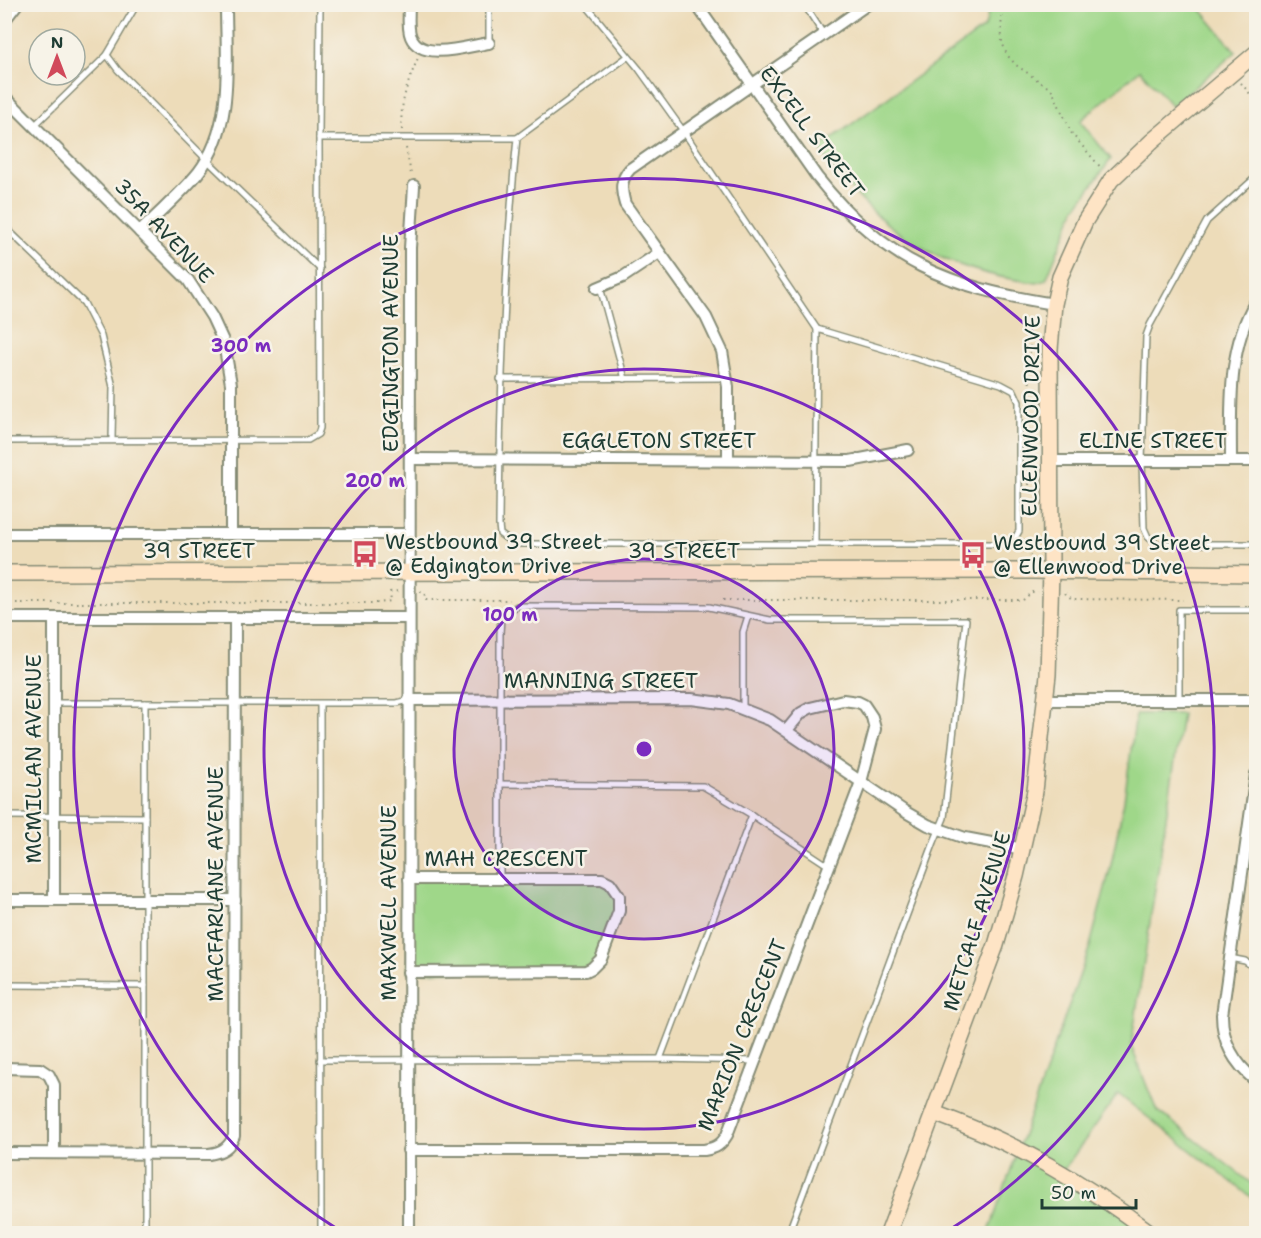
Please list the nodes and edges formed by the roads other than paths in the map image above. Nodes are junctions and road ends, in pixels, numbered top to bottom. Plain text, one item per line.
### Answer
1 (17, 4) edge
2 (134, 4) edge
3 (226, 4) edge
4 (320, 4) edge
5 (409, 4) edge
6 (489, 4) edge
7 (585, 4) edge
8 (696, 4) edge
9 (804, 4) edge
10 (868, 4) edge
11 (4, 21) edge
12 (824, 34) junction
13 (489, 43) joint
14 (1257, 53) edge
15 (107, 55) junction
16 (627, 57) junction
17 (752, 85) junction
18 (4, 96) edge
19 (34, 126) junction
20 (684, 132) junction
21 (319, 138) junction
22 (517, 138) junction
23 (207, 160) junction
24 (1257, 177) edge
25 (414, 186) road end
26 (4, 226) edge
27 (140, 232) junction
28 (659, 253) junction
29 (320, 268) junction
30 (598, 287) joint
31 (1257, 301) edge
32 (1054, 304) junction
33 (817, 329) junction
34 (728, 378) junction
35 (500, 379) junction
36 (624, 379) junction
37 (112, 439) junction
38 (231, 440) junction
39 (4, 441) edge
40 (908, 450) dead end
41 (410, 459) junction
42 (499, 460) junction
43 (728, 460) junction
44 (1231, 460) junction
45 (816, 461) junction
46 (1050, 461) junction
47 (1142, 461) junction
48 (1257, 461) edge
49 (231, 533) junction
50 (4, 534) edge
51 (409, 534) junction
52 (816, 543) junction
53 (1257, 544) edge
54 (1051, 571) junction
55 (409, 572) junction
56 (4, 573) edge
57 (1257, 574) edge
58 (1257, 610) edge
59 (748, 616) junction
60 (4, 618) edge
61 (54, 618) junction
62 (235, 618) junction
63 (409, 618) junction
64 (409, 700) junction
65 (498, 700) junction
66 (1047, 700) junction
67 (1179, 700) junction
68 (1257, 700) edge
69 (54, 703) junction
70 (144, 703) junction
71 (236, 703) junction
72 (320, 704) junction
73 (743, 709) junction
74 (787, 730) junction
75 (1257, 774) edge
76 (861, 782) junction
77 (500, 784) junction
78 (752, 815) junction
79 (4, 816) edge
80 (53, 816) junction
81 (145, 817) junction
82 (939, 830) junction
83 (1023, 849) junction
84 (829, 866) junction
85 (500, 878) junction
86 (409, 879) junction
87 (4, 900) edge
88 (54, 900) junction
89 (145, 900) junction
90 (235, 900) junction
91 (1230, 958) junction
92 (1257, 969) edge
93 (408, 972) junction
94 (4, 985) edge
95 (145, 986) junction
96 (660, 1059) junction
97 (320, 1060) junction
98 (409, 1060) junction
99 (756, 1061) junction
100 (4, 1068) edge
101 (1257, 1081) edge
102 (934, 1113) junction
103 (408, 1150) junction
104 (54, 1152) junction
105 (4, 1153) edge
106 (144, 1153) junction
107 (145, 1233) edge
108 (321, 1233) edge
109 (409, 1233) edge
110 (788, 1233) edge
111 (888, 1233) edge
112 (1152, 1233) edge

1 - 11 street
2 - 15 lane
3 - 23 street
4 - 21 lane
5 - 13 street
6 - 13 lane
7 - 16 lane
8 - 17 street, EXCELL STREET
9 - 12 lane
10 - 12 street
12 - 17 street
14 - 32 street, ELLENWOOD DRIVE
15 - 19 lane
15 - 23 lane
16 - 20 lane
16 - 22 lane
17 - 20 street
17 - 32 street, EXCELL STREET
18 - 19 street, 35A AVENUE
19 - 27 street, 35A AVENUE
20 - 28 street
20 - 33 lane
21 - 22 lane
21 - 29 lane
22 - 35 lane
23 - 27 street
23 - 29 lane
24 - 47 lane
25 - 41 street, EDGINGTON AVENUE
26 - 37 lane
27 - 38 street, 35A AVENUE
28 - 30 street
28 - 34 street
29 - 38 lane
30 - 36 lane
31 - 44 street
32 - 46 street, ELLENWOOD DRIVE
33 - 45 lane
33 - 52 lane
34 - 36 lane
34 - 43 street
35 - 36 lane
35 - 42 lane
37 - 38 lane
37 - 39 lane
38 - 49 street, 35A AVENUE
40 - 45 street, EGGLETON STREET
41 - 42 street, EGGLETON STREET
41 - 51 street, EDGINGTON AVENUE
42 - 43 street, EGGLETON STREET
42 - 52 lane
43 - 45 street, EGGLETON STREET
44 - 47 street, ELINE STREET
44 - 48 street, ELINE STREET
45 - 52 lane
46 - 47 street, ELINE STREET
46 - 54 street, ELLENWOOD DRIVE
47 - 53 lane
49 - 50 street, 39 STREET
49 - 51 street, 39 STREET
51 - 55 street, EDGINGTON AVENUE
54 - 55 street, 39 STREET
54 - 57 street, 39 STREET
54 - 66 street, METCALF AVENUE
55 - 56 street, 39 STREET
55 - 63 street, MAXWELL AVENUE
58 - 67 lane
59 - 65 lane
59 - 73 lane
59 - 82 lane
60 - 61 street
61 - 62 street
61 - 69 street, MCMILLAN AVENUE
62 - 63 street
62 - 71 street, MACFARLANE AVENUE
63 - 64 street, MAXWELL AVENUE
64 - 65 street, MANNING STREET
64 - 72 lane
64 - 86 street, MAXWELL AVENUE
65 - 73 street, MANNING STREET
65 - 77 lane
66 - 67 street
66 - 83 street, METCALF AVENUE
67 - 68 street
69 - 70 lane
69 - 80 street, MCMILLAN AVENUE
70 - 71 lane
70 - 81 lane
71 - 72 lane
71 - 90 street, MACFARLANE AVENUE
72 - 97 lane
73 - 74 street, MANNING STREET
74 - 76 street, MANNING STREET
74 - 76 street
75 - 91 street
76 - 82 street, MANNING STREET
76 - 84 street, MARION CRESCENT
77 - 78 lane
77 - 85 lane
78 - 84 lane
78 - 96 lane
79 - 80 lane
80 - 81 lane
80 - 88 street, MCMILLAN AVENUE
81 - 89 lane
82 - 83 street, MANNING STREET
82 - 110 lane
83 - 102 street, METCALF AVENUE
84 - 99 street, MARION CRESCENT
85 - 86 street, MAH CRESCENT
85 - 93 street, MAH CRESCENT
86 - 93 street, MAXWELL AVENUE
87 - 88 street
88 - 89 street
89 - 90 street
89 - 95 lane
90 - 106 street, MACFARLANE AVENUE
91 - 92 lane
91 - 101 street
93 - 98 street, MAXWELL AVENUE
94 - 95 lane
95 - 106 lane
96 - 98 lane
96 - 99 lane
97 - 98 lane
97 - 108 lane
98 - 103 street, MAXWELL AVENUE
99 - 103 street, MARION CRESCENT
100 - 104 street
102 - 111 street, METCALF AVENUE
102 - 112 street
103 - 109 street, MAXWELL AVENUE
104 - 105 street
104 - 106 street
106 - 107 lane

